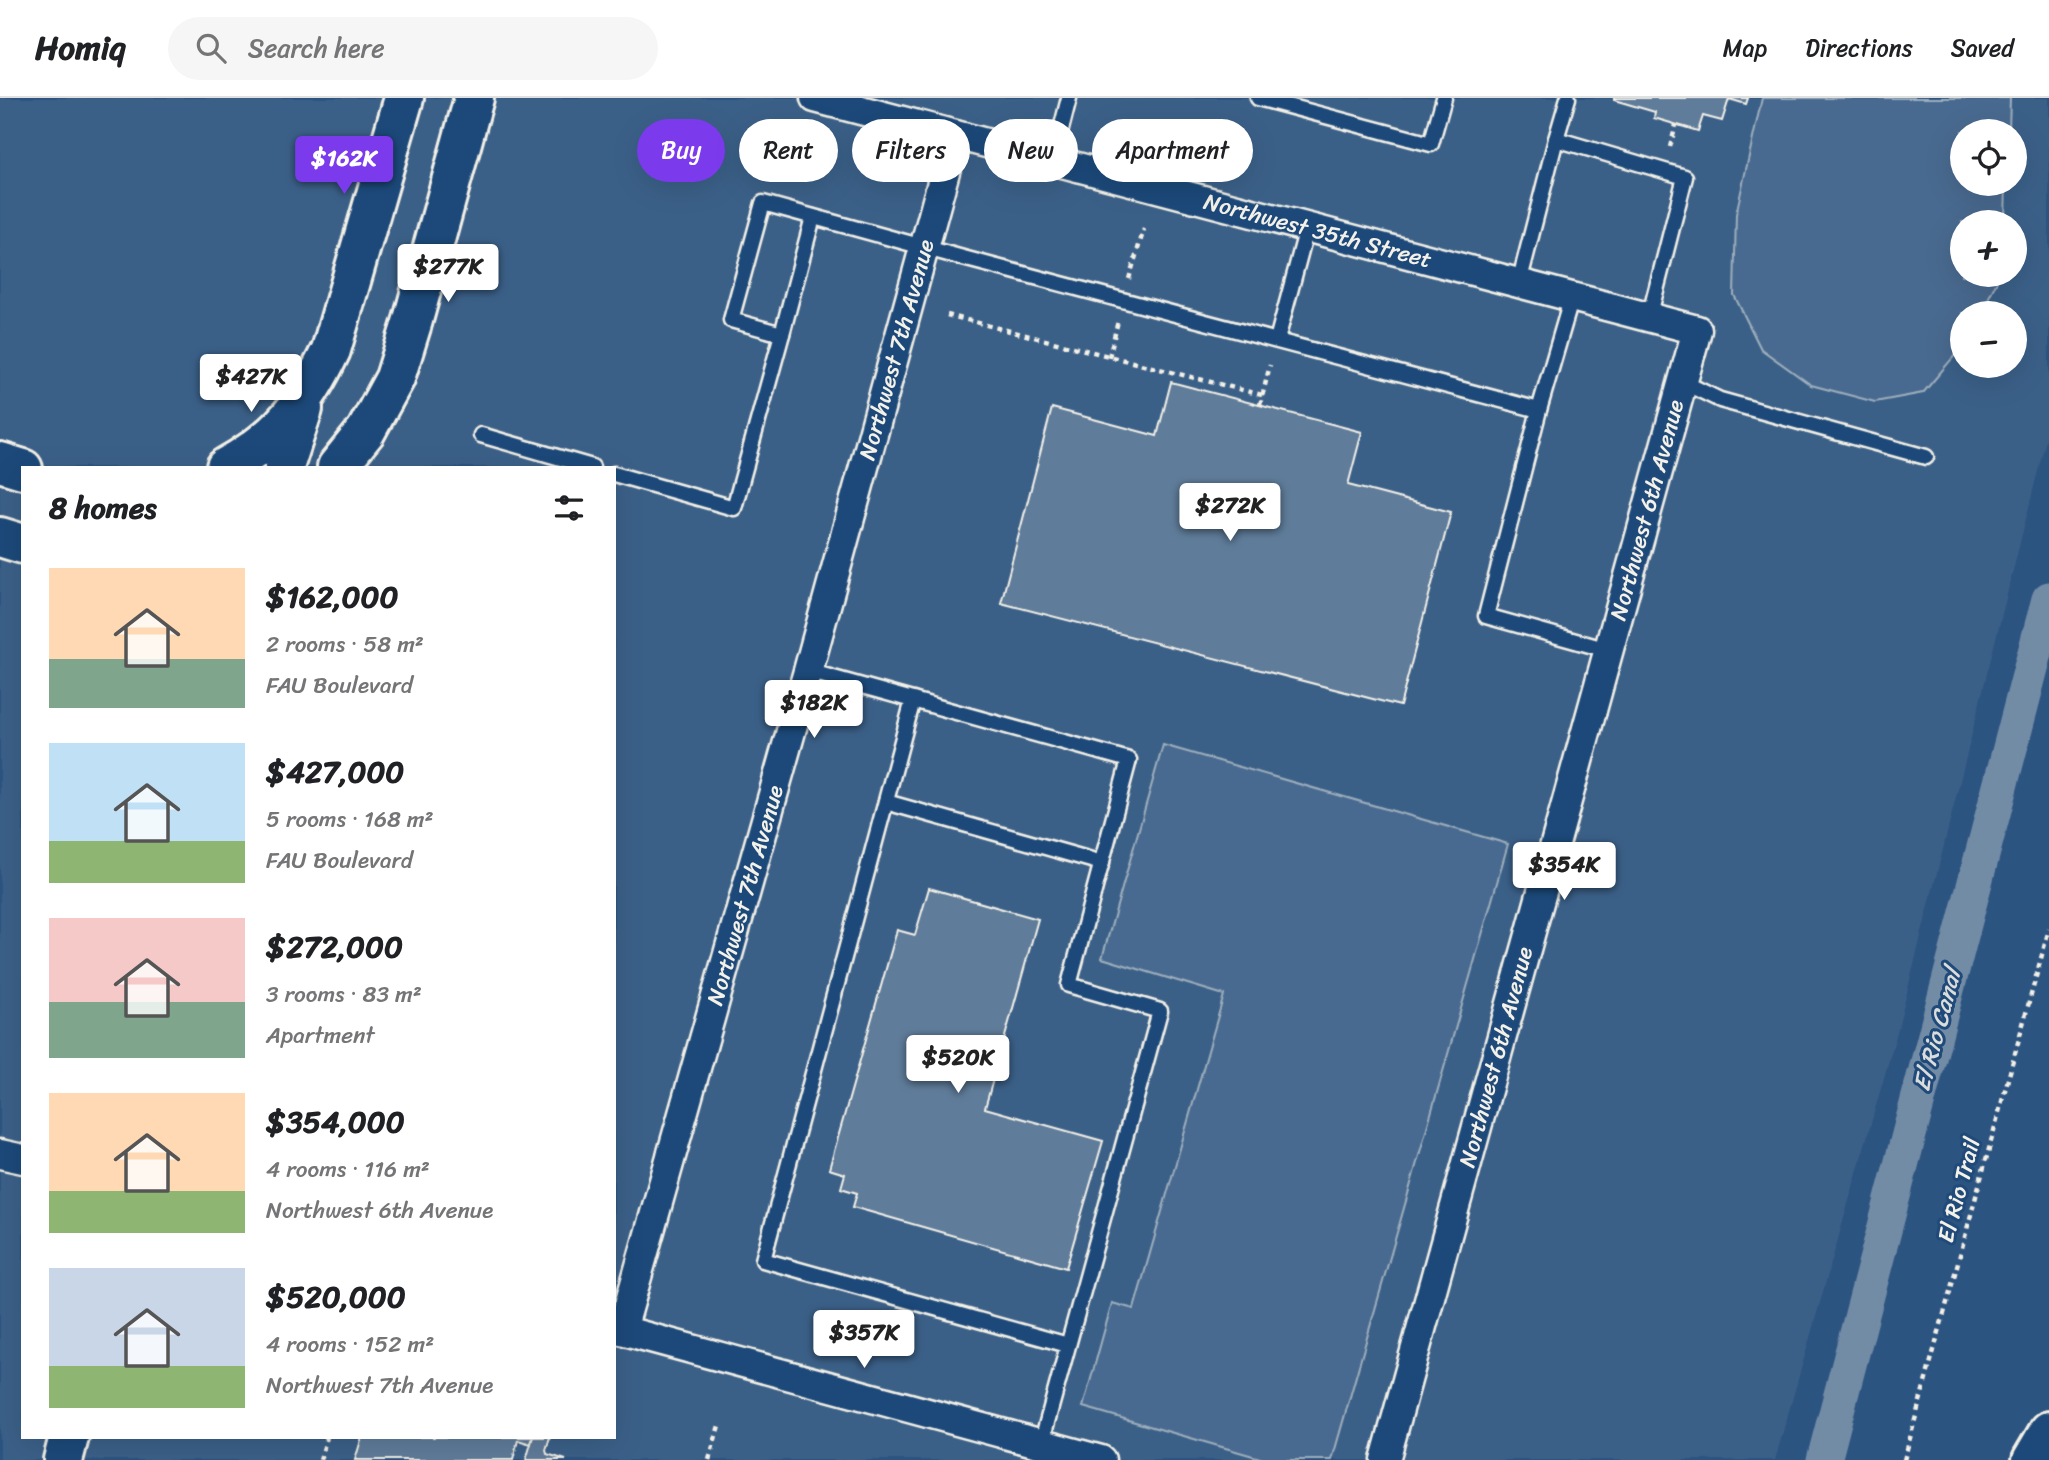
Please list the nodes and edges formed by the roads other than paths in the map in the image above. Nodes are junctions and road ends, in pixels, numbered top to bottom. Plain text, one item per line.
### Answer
1 (404, 98) edge
2 (474, 98) edge
3 (815, 98) edge
4 (1069, 98) edge
5 (1258, 98) edge
6 (1444, 98) edge
7 (1567, 98) edge
8 (870, 105) edge
9 (910, 119) edge
10 (1064, 119) edge
11 (1556, 139) junction
12 (1078, 167) edge
13 (942, 182) edge
14 (813, 217) junction
15 (1307, 228) junction
16 (924, 247) junction
17 (1519, 283) junction
18 (1572, 297) junction
19 (1648, 318) junction
20 (1697, 330) joint
21 (782, 334) junction
22 (1277, 340) junction
23 (1683, 382) junction
24 (306, 397) junction
25 (1539, 410) junction
26 (481, 435) dead end
27 (1926, 457) dead end
28 (0, 462) edge
29 (228, 466) edge
30 (284, 466) edge
31 (338, 466) edge
32 (589, 466) edge
33 (21, 468) edge
34 (616, 475) edge
35 (0, 537) edge
36 (21, 543) edge
37 (1608, 650) junction
38 (808, 671) junction
39 (913, 700) junction
40 (886, 802) junction
41 (1102, 863) junction
42 (0, 1154) edge
43 (21, 1159) edge
44 (618, 1329) edge
45 (1068, 1345) junction
46 (2049, 1431) edge
47 (68, 1439) edge
48 (1041, 1444) junction
49 (63, 1460) edge
50 (1101, 1460) edge
51 (1385, 1460) edge
52 (2032, 1460) edge

1 - 24 street
2 - 31 street
3 - 8 street, Northwest 35th Street
4 - 10 lane
5 - 6 lane
7 - 11 lane
8 - 9 street, Northwest 35th Street
11 - 17 lane
11 - 19 lane
12 - 15 street, Northwest 35th Street
13 - 16 street, Northwest 7th Avenue
14 - 16 lane
14 - 21 lane
14 - 21 lane
15 - 17 street, Northwest 35th Street
15 - 22 lane
16 - 22 lane
16 - 38 street, Northwest 7th Avenue
17 - 18 street, Northwest 35th Street
18 - 19 street, Northwest 35th Street
18 - 25 lane
19 - 20 street, Northwest 35th Street
20 - 23 street, Northwest 6th Avenue
21 - 34 lane
22 - 25 lane
23 - 27 lane
23 - 37 street, Northwest 6th Avenue
24 - 29 street
24 - 30 street
25 - 37 lane
26 - 32 lane
28 - 33 street
35 - 36 street
37 - 51 street, Northwest 6th Avenue
38 - 39 lane
38 - 44 street, Northwest 7th Avenue
39 - 40 lane
39 - 41 lane
40 - 41 lane
40 - 45 lane
41 - 45 lane
42 - 43 street
44 - 48 street
45 - 48 lane
46 - 52 street
47 - 49 street
48 - 50 street

